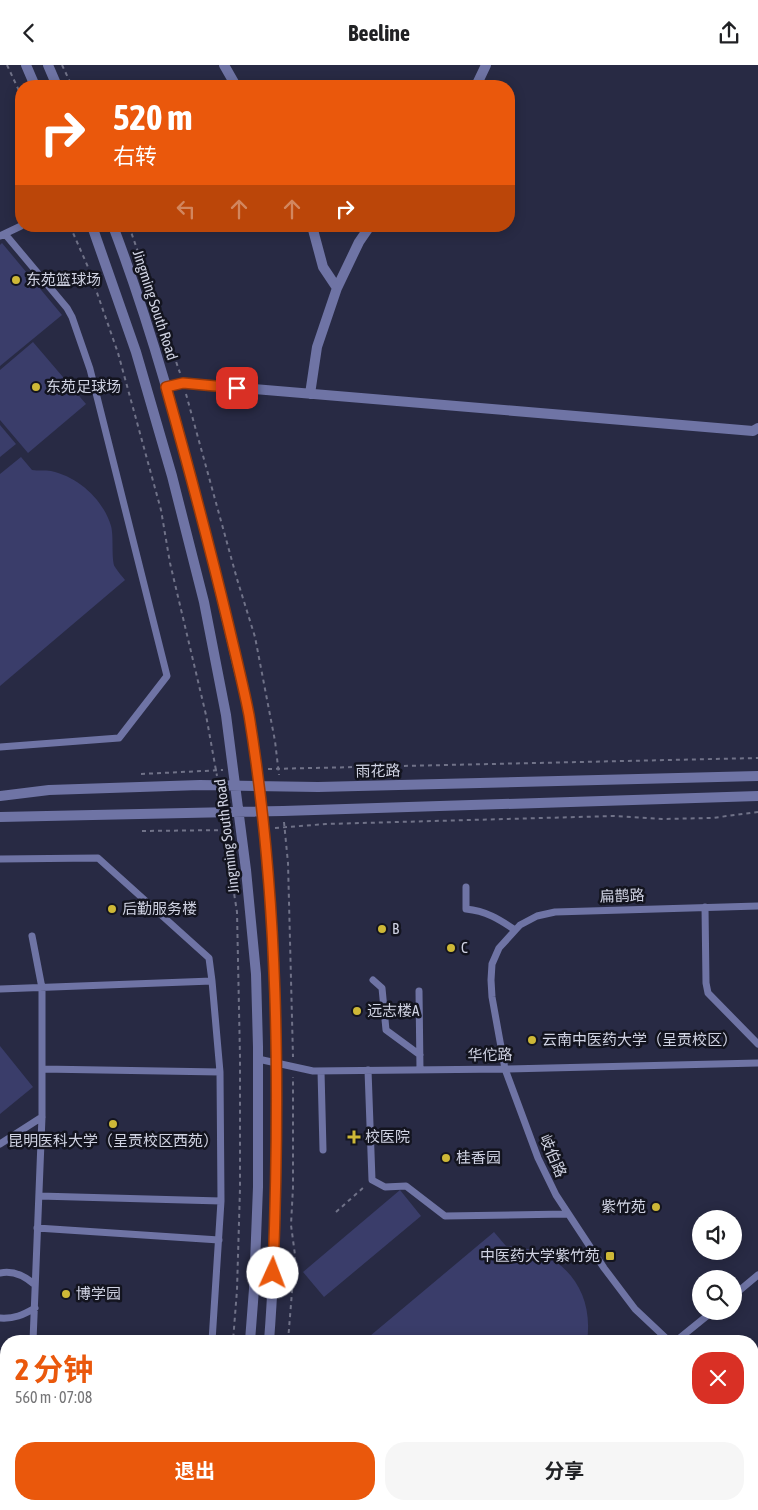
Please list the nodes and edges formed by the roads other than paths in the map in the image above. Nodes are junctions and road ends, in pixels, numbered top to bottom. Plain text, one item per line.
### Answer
1 (26, 65) edge
2 (48, 65) edge
3 (224, 65) edge
4 (486, 65) edge
5 (32, 80) edge
6 (54, 80) edge
7 (233, 80) edge
8 (479, 80) edge
9 (15, 229) edge
10 (94, 232) edge
11 (115, 232) edge
12 (314, 232) edge
13 (366, 232) edge
14 (3, 235) edge
15 (337, 288) junction
16 (166, 387) junction
17 (310, 394) junction
18 (758, 428) edge
19 (0, 747) edge
20 (758, 776) edge
21 (236, 786) junction
22 (258, 787) junction
23 (0, 796) edge
24 (758, 796) edge
25 (239, 811) junction
26 (261, 811) junction
27 (0, 817) edge
28 (0, 859) edge
29 (466, 887) dead end
30 (758, 906) edge
31 (704, 907) junction
32 (515, 930) junction
33 (32, 936) dead end
34 (499, 948) joint
35 (373, 980) dead end
36 (212, 981) junction
37 (42, 988) junction
38 (0, 989) edge
39 (419, 991) dead end
40 (758, 1044) edge
41 (420, 1055) junction
42 (258, 1059) junction
43 (277, 1063) junction
44 (758, 1063) edge
45 (42, 1069) junction
46 (505, 1069) junction
47 (420, 1070) junction
48 (317, 1071) junction
49 (368, 1071) junction
50 (220, 1072) junction
51 (42, 1117) junction
52 (0, 1144) edge
53 (324, 1150) dead end
54 (39, 1196) junction
55 (221, 1201) junction
56 (567, 1214) junction
57 (37, 1228) junction
58 (219, 1239) junction
59 (0, 1273) edge
60 (758, 1275) edge
61 (35, 1285) junction
62 (742, 1288) edge
63 (35, 1308) junction
64 (0, 1318) edge
65 (702, 1320) edge
66 (33, 1335) edge
67 (212, 1335) edge
68 (250, 1335) edge
69 (269, 1335) edge
70 (663, 1335) edge
71 (683, 1335) edge

1 - 5 street
2 - 6 street
3 - 7 street
4 - 8 street
9 - 14 lane
10 - 21 street, Jingming South Road
11 - 16 street, Jingming South Road
12 - 15 street
13 - 15 street
14 - 19 lane
15 - 17 street
16 - 17 street
16 - 22 street, Jingming South Road
17 - 18 street
20 - 22 street, 雨花路
21 - 22 street, 雨花路
21 - 23 street, 雨花路
21 - 25 street, Jingming South Road
22 - 26 street, Jingming South Road
24 - 26 street
25 - 26 street
25 - 27 street
25 - 42 street, Jingming South Road
26 - 43 street, Jingming South Road
28 - 36 lane
29 - 32 lane
30 - 31 lane, 扁鹊路
31 - 32 lane, 扁鹊路
31 - 40 lane
32 - 34 lane, 扁鹊路
33 - 37 lane
34 - 46 lane, 岐伯路
35 - 41 lane
36 - 37 lane
36 - 50 lane
37 - 38 lane
37 - 45 lane
39 - 41 lane
41 - 47 lane
42 - 43 lane, 华佗路
42 - 68 street, Jingming South Road
43 - 48 lane, 华佗路
43 - 69 street, Jingming South Road
44 - 46 lane, 华佗路
45 - 50 lane
45 - 51 lane
46 - 47 lane, 华佗路
46 - 56 lane, 岐伯路
47 - 49 lane, 华佗路
48 - 49 lane, 华佗路
48 - 53 lane
49 - 56 lane
50 - 55 lane
51 - 52 lane
51 - 54 lane
54 - 55 lane
54 - 57 lane
55 - 58 lane
56 - 70 lane, 岐伯路
57 - 58 lane
57 - 61 lane
58 - 67 lane
59 - 61 lane
60 - 62 lane
61 - 63 lane
63 - 64 lane
63 - 66 lane
65 - 71 lane

